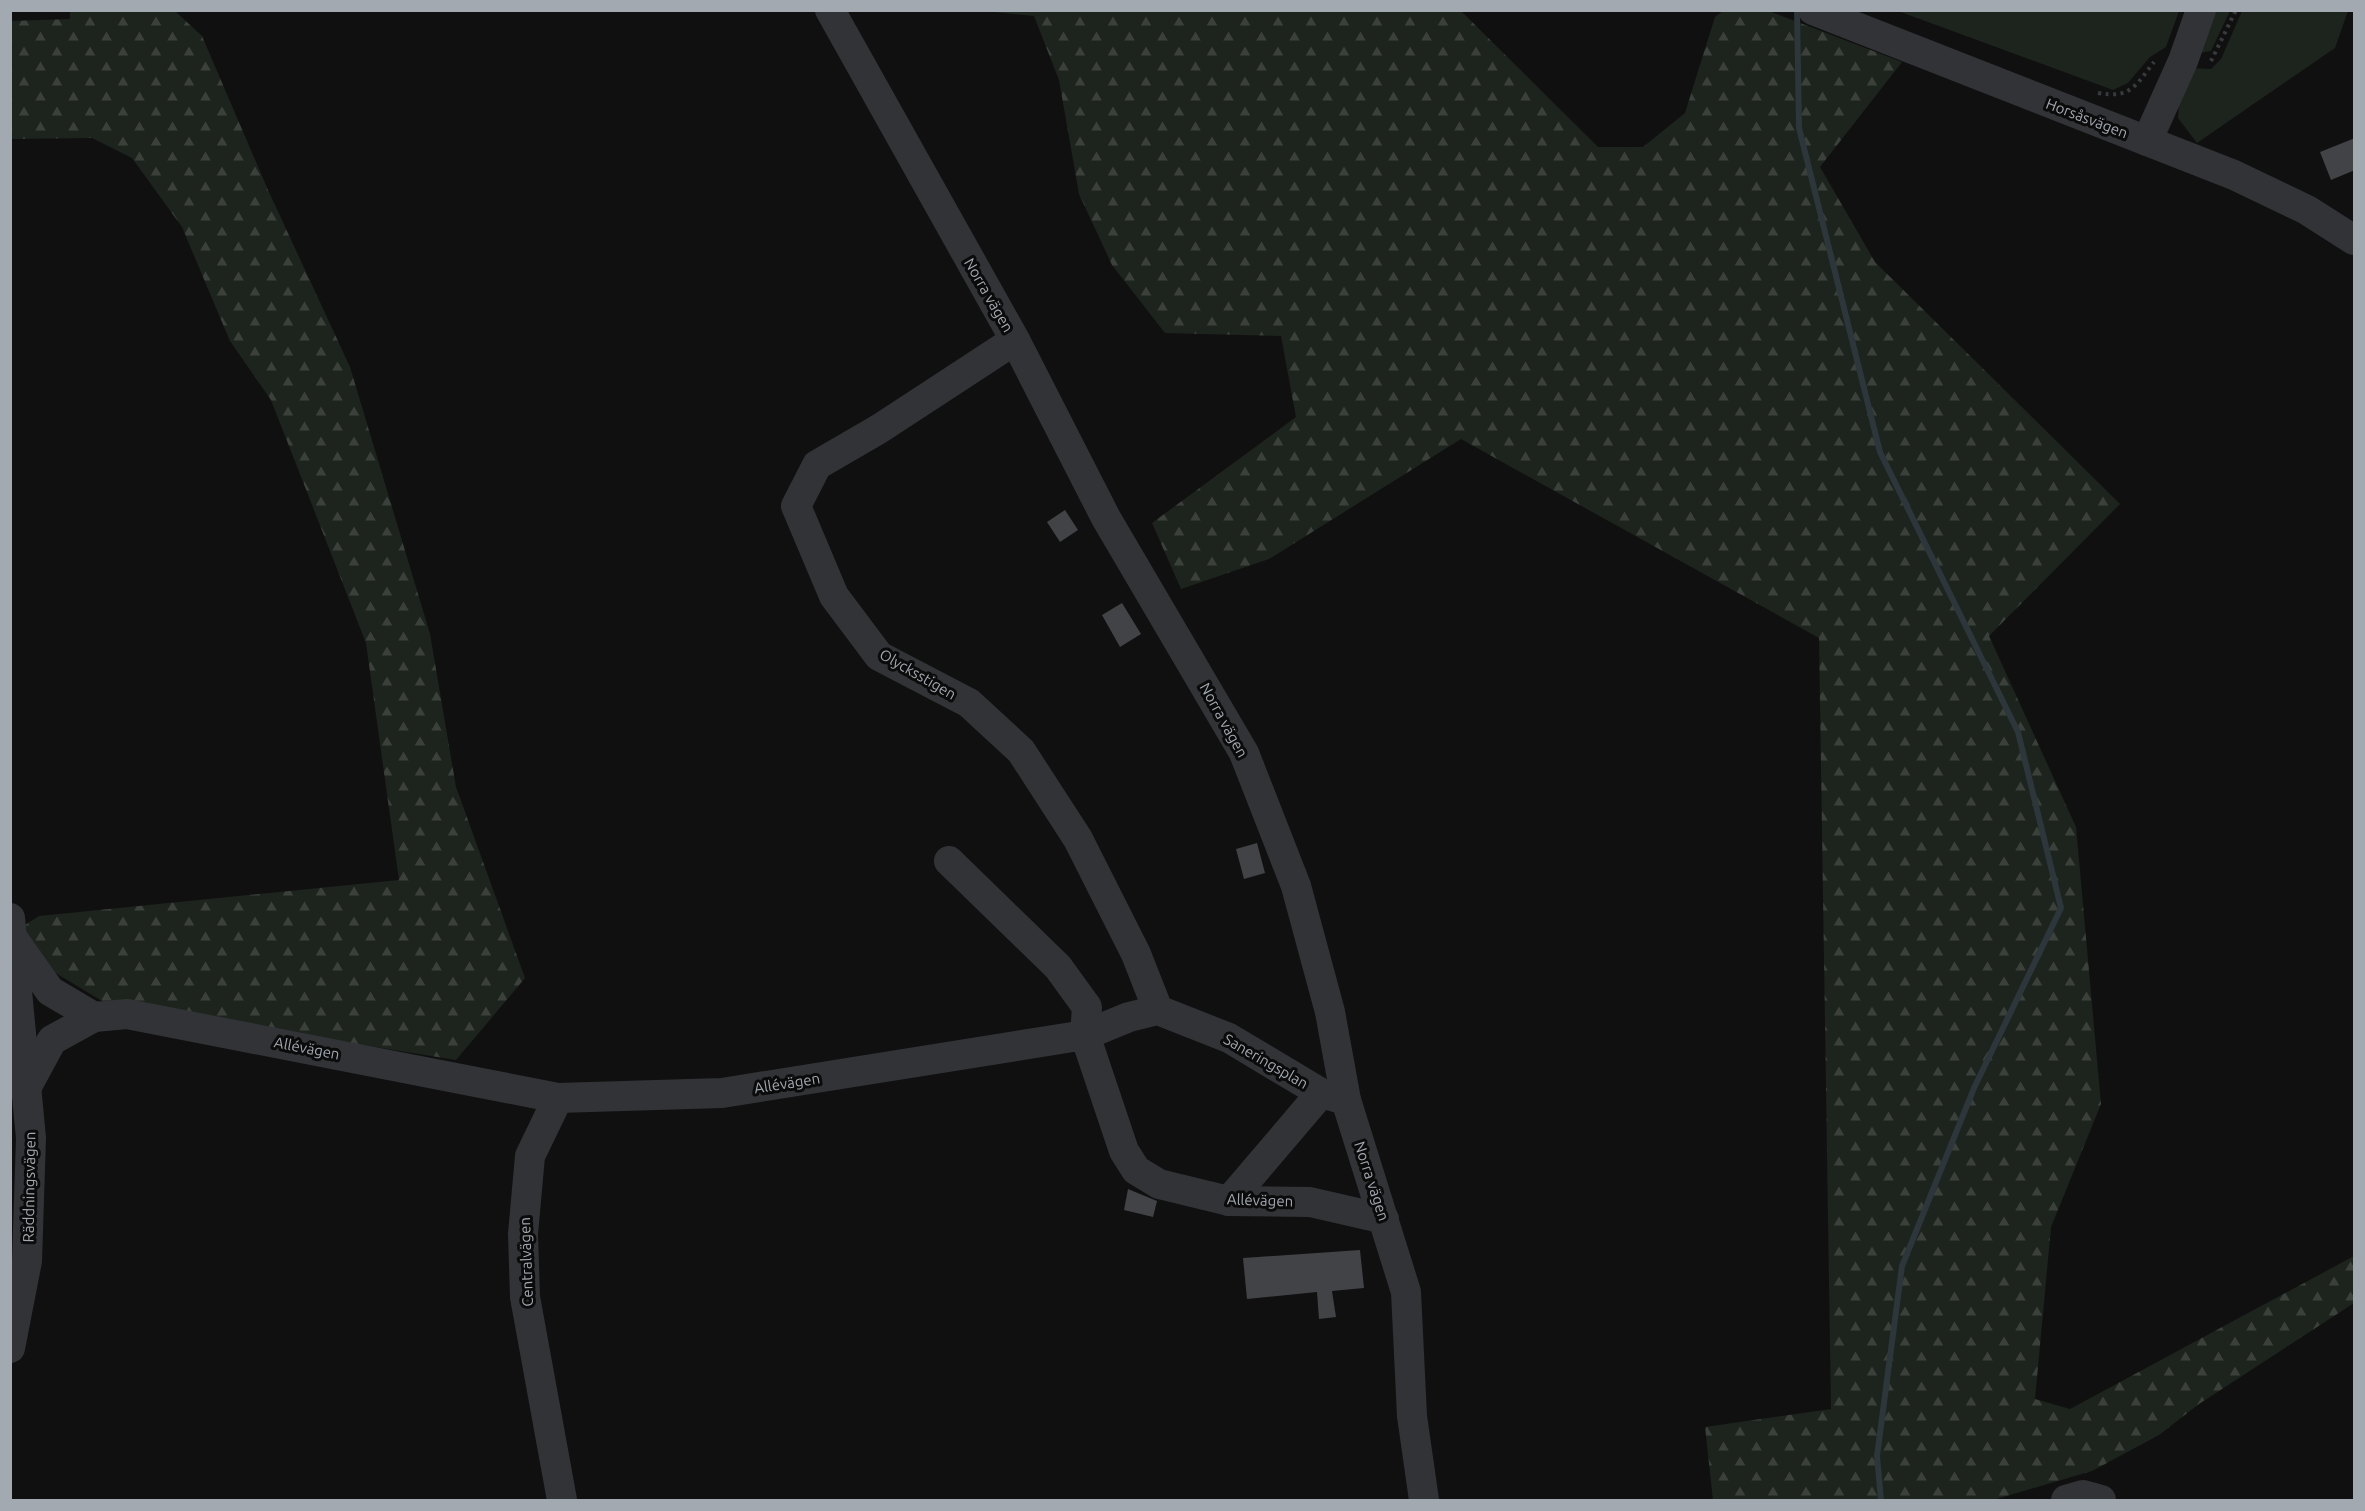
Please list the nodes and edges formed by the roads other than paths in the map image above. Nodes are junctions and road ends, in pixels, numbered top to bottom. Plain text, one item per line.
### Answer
1 (830, 10) edge
2 (1813, 10) edge
3 (2201, 10) edge
4 (2147, 141) junction
5 (2355, 240) edge
6 (1015, 340) junction
7 (949, 861) dead end
8 (12, 928) edge
9 (1158, 1010) junction
10 (94, 1017) junction
11 (1085, 1035) junction
12 (26, 1090) junction
13 (1334, 1096) junction
14 (558, 1098) junction
15 (1229, 1201) junction
16 (1384, 1219) junction
17 (10, 1348) edge
18 (562, 1500) edge
19 (1424, 1500) edge
20 (2066, 1500) edge
21 (2101, 1500) edge

1 - 6 street, Norra vägen
2 - 4 street, Horsåsvägen
3 - 4 street
4 - 5 street, Horsåsvägen
6 - 9 street, Olycksstigen
6 - 13 street, Norra vägen
7 - 11 street
8 - 10 street
8 - 12 street, Räddningsvägen
9 - 11 street
9 - 13 street, Saneringsplan
10 - 12 street, Allévägen
10 - 14 street, Allévägen
11 - 14 street, Allévägen
11 - 15 street, Allévägen
12 - 17 street, Räddningsvägen
13 - 15 street
13 - 16 street, Norra vägen
14 - 18 street, Centralvägen
15 - 16 street, Allévägen
16 - 19 street, Norra vägen
20 - 21 street

